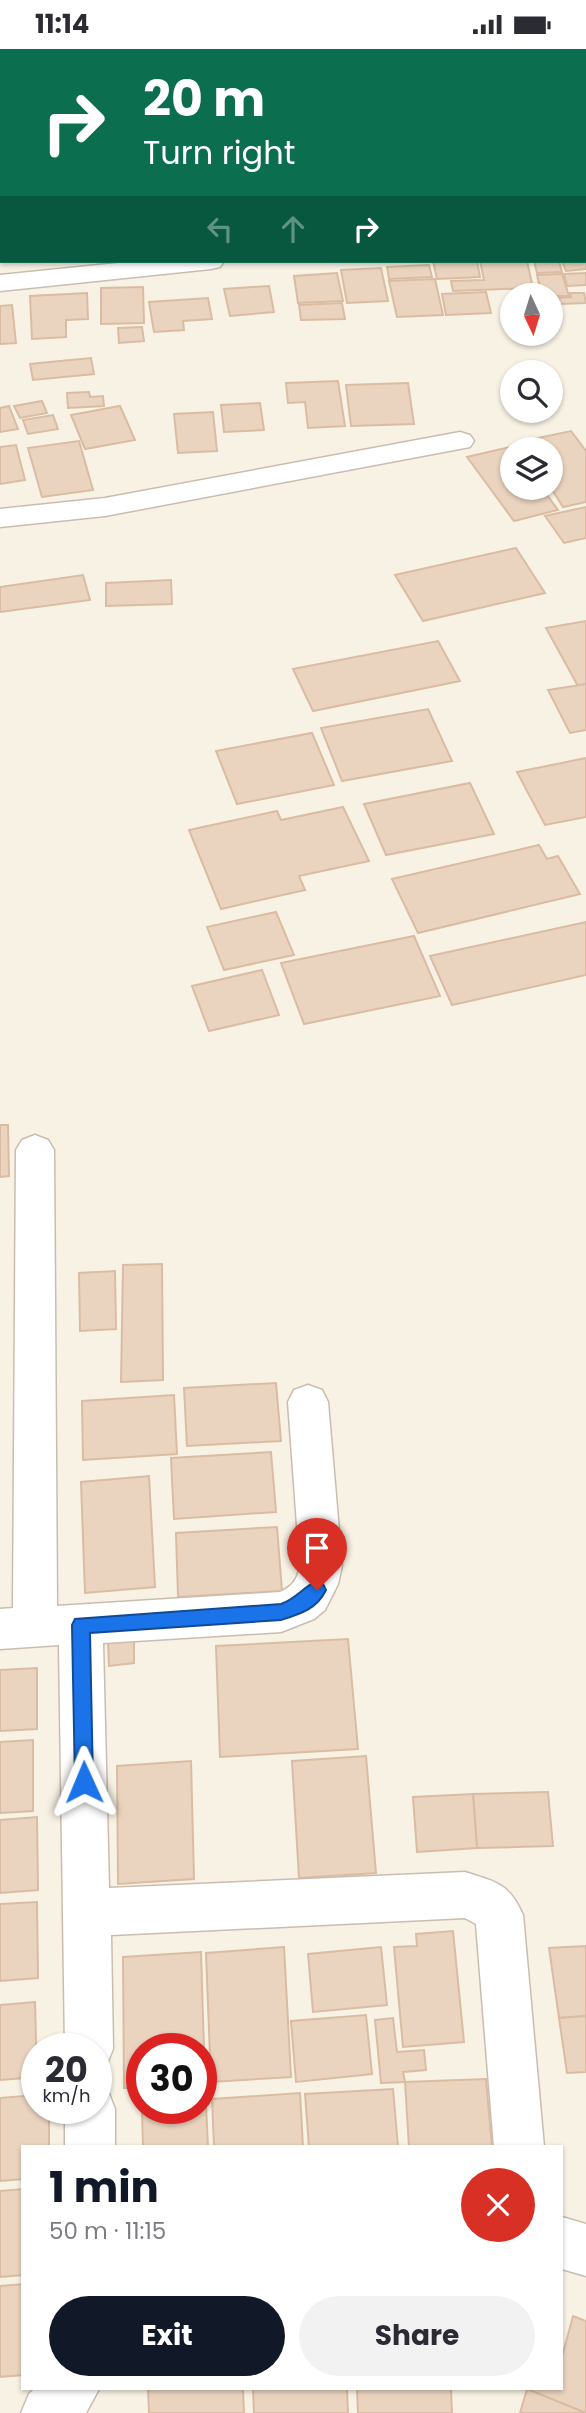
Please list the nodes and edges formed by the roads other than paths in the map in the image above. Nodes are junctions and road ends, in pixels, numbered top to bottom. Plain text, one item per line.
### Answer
1 (192, 263) edge
2 (0, 283) edge
3 (460, 441) dead end
4 (0, 518) edge
5 (35, 1150) dead end
6 (308, 1402) dead end
7 (81, 1625) junction
8 (17, 1628) edge
9 (86, 1913) junction
10 (89, 2033) edge
11 (90, 2124) edge
12 (90, 2145) edge
13 (519, 2145) edge
14 (563, 2243) edge
15 (586, 2250) edge
16 (71, 2390) edge
17 (48, 2413) edge

1 - 2 street
3 - 4 street
5 - 8 street
6 - 7 street
7 - 8 street
7 - 9 street
9 - 10 street
9 - 13 street
11 - 12 street
14 - 15 street
16 - 17 street

